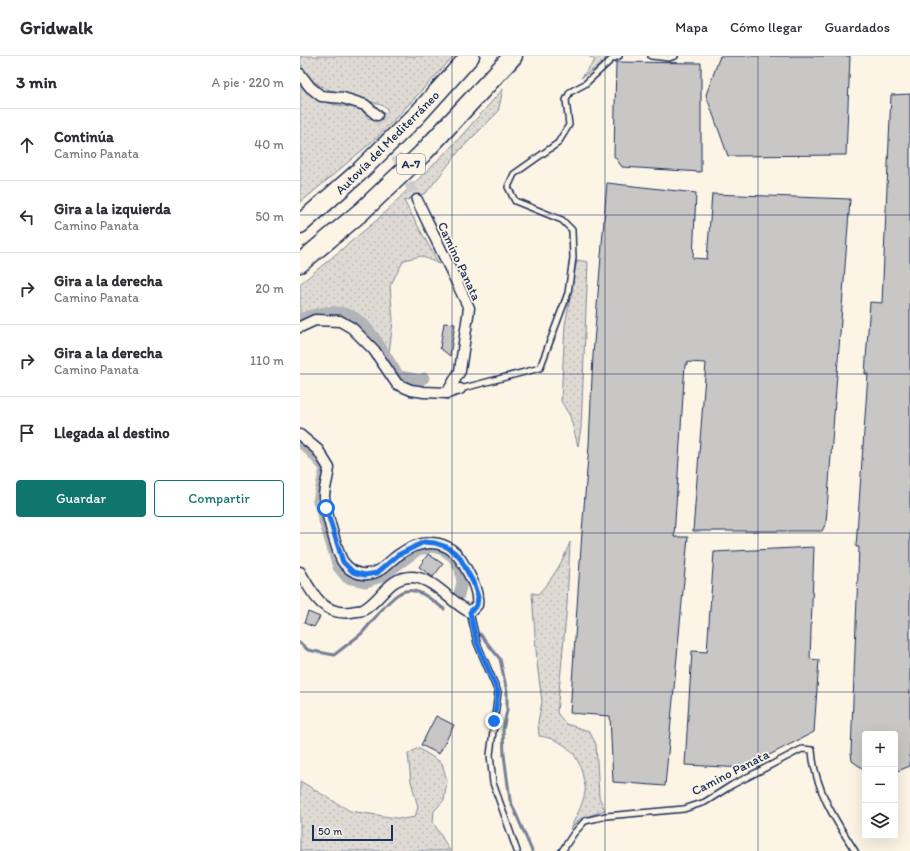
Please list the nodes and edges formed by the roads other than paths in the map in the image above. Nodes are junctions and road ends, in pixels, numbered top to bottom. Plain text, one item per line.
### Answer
1 (470, 56) edge
2 (513, 56) edge
3 (619, 56) edge
4 (651, 56) edge
5 (675, 56) edge
6 (300, 74) edge
7 (378, 115) tunnel mouth
8 (417, 200) tunnel mouth
9 (300, 224) edge
10 (300, 263) edge
11 (300, 327) edge
12 (460, 389) joint
13 (447, 393) junction
14 (300, 435) edge
15 (300, 572) edge
16 (470, 612) junction
17 (517, 851) edge
18 (562, 851) edge
19 (855, 851) edge

1 - 9 highway, Autovía del Mediterráneo / A-7
2 - 10 highway, A-7
3 - 12 lane
4 - 5 lane
6 - 7 street
8 - 13 street, Camino Panata
11 - 13 street
12 - 13 street
14 - 16 street
15 - 16 street
16 - 17 lane
18 - 19 lane, Camino Panata

